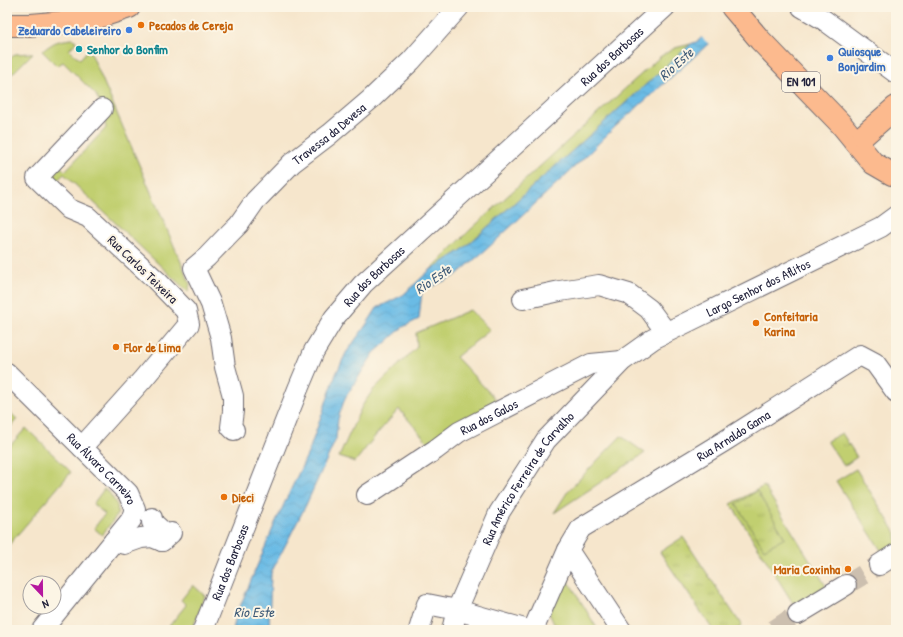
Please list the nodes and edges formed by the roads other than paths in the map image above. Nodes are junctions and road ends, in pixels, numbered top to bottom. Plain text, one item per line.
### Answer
1 (129, 7) edge
2 (459, 7) edge
3 (665, 7) edge
4 (718, 7) edge
5 (732, 7) edge
6 (802, 7) edge
7 (7, 25) edge
8 (760, 40) junction
9 (896, 73) edge
10 (896, 107) edge
11 (102, 109) dead end
12 (841, 124) junction
13 (863, 136) junction
14 (894, 176) edge
15 (896, 216) edge
16 (523, 299) dead end
17 (666, 332) junction
18 (622, 361) junction
19 (7, 373) edge
20 (896, 392) edge
21 (234, 430) dead end
22 (82, 447) junction
23 (367, 494) dead end
24 (152, 518) dead end
25 (114, 541) junction
26 (568, 550) junction
27 (846, 585) tunnel mouth
28 (458, 610) junction
29 (798, 614) tunnel mouth
30 (42, 630) edge
31 (203, 630) edge
32 (419, 630) edge
33 (452, 630) edge
34 (528, 630) edge
35 (533, 630) edge
36 (621, 630) edge

1 - 7 main road
2 - 21 street, Travessa da Devesa
3 - 31 street, Rua dos Barbosas
4 - 8 main road, EN 101
5 - 8 main road, EN 101
6 - 9 street
8 - 12 main road, EN 101
10 - 13 main road
11 - 22 street, Rua Carlos Teixeira
12 - 13 main road, EN 101
12 - 14 main road, EN 101
13 - 14 main road, EN 101
15 - 17 street, Largo Senhor dos Aflitos
16 - 17 street
17 - 18 street, Largo Senhor dos Aflitos
18 - 23 street, Rua dos Galos
18 - 28 street, Rua Américo Ferreira de Carvalho
19 - 22 street, Rua Álvaro Carneiro
20 - 26 street, Rua Arnaldo Gama
22 - 25 street, Rua Álvaro Carneiro
24 - 25 street
25 - 30 street, Rua Álvaro Carneiro
26 - 35 street
26 - 36 street
27 - 29 street
28 - 32 street
28 - 33 street, Rua Américo Ferreira de Carvalho
28 - 34 street

